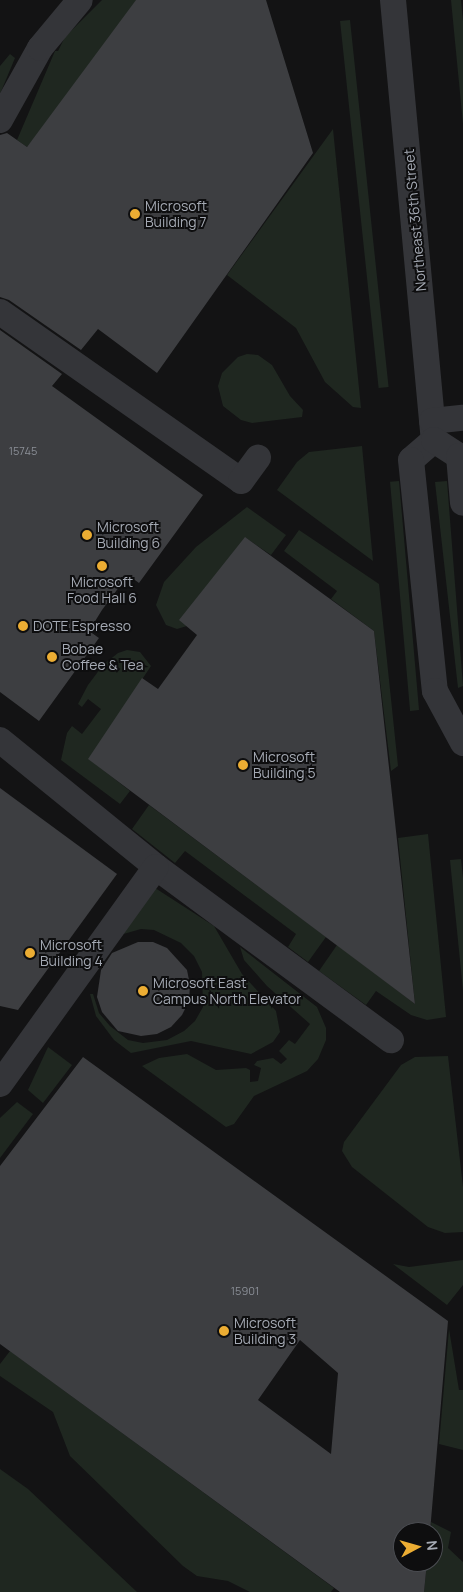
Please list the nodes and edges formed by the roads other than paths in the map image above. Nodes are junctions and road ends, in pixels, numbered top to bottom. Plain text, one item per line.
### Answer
1 (80, 0) edge
2 (393, 0) edge
3 (0, 120) edge
4 (0, 312) edge
5 (463, 418) edge
6 (433, 430) junction
7 (258, 458) dead end
8 (463, 503) edge
9 (0, 740) edge
10 (463, 743) edge
11 (156, 867) junction
12 (391, 1040) dead end
13 (0, 1084) edge

1 - 3 street
2 - 6 street, Northeast 36th Street
4 - 7 street
5 - 6 street
6 - 8 street
6 - 10 street
9 - 11 street
11 - 12 street
11 - 13 street

